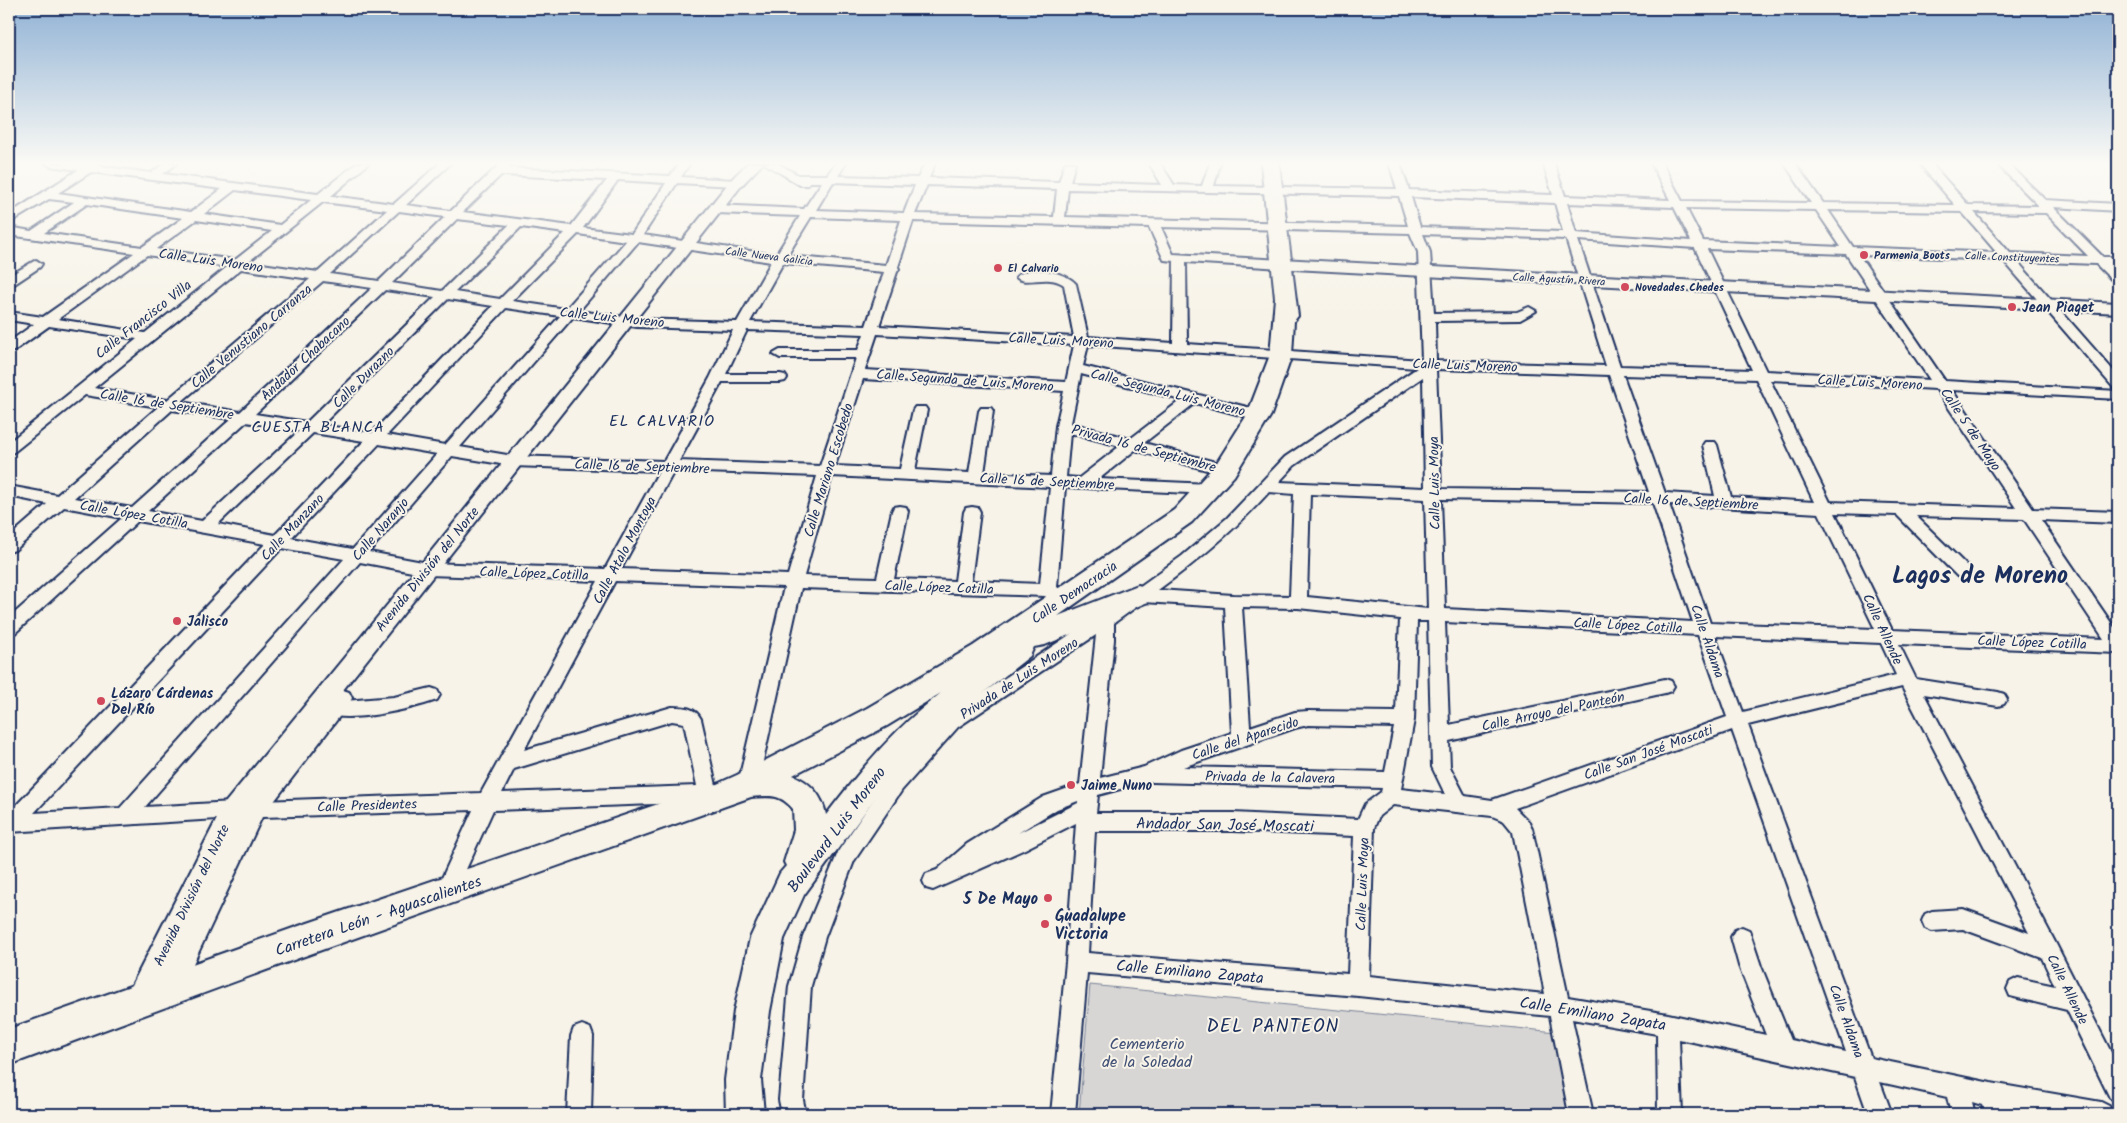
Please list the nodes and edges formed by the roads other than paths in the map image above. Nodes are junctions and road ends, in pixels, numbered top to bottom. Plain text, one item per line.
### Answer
1 (62, 215) edge
2 (195, 215) edge
3 (198, 215) edge
4 (300, 215) edge
5 (389, 215) edge
6 (451, 215) edge
7 (461, 215) edge
8 (586, 215) edge
9 (651, 215) edge
10 (718, 215) edge
11 (807, 215) edge
12 (869, 215) edge
13 (1060, 215) edge
14 (1275, 215) edge
15 (1411, 215) edge
16 (1564, 215) edge
17 (1684, 215) edge
18 (1826, 215) edge
19 (1973, 215) edge
20 (2055, 215) edge
21 (908, 217) junction
22 (1060, 221) junction
23 (517, 224) junction
24 (1154, 224) junction
25 (1276, 227) junction
26 (284, 229) junction
27 (1415, 230) junction
28 (9, 231) edge
29 (574, 231) junction
30 (34, 234) junction
31 (1570, 236) junction
32 (635, 238) junction
33 (1699, 245) junction
34 (692, 246) junction
35 (145, 250) junction
36 (1850, 251) junction
37 (2008, 256) junction
38 (779, 259) junction
39 (1180, 259) junction
40 (2100, 260) junction
41 (2118, 261) edge
42 (36, 264) dead end
43 (239, 264) junction
44 (1280, 264) junction
45 (893, 269) junction
46 (1426, 271) junction
47 (322, 276) junction
48 (1022, 277) dead end
49 (2118, 279) edge
50 (1584, 281) junction
51 (9, 282) edge
52 (383, 285) junction
53 (1721, 288) junction
54 (446, 294) junction
55 (1881, 296) junction
56 (503, 303) junction
57 (2050, 305) junction
58 (2118, 308) edge
59 (1529, 311) dead end
60 (568, 313) junction
61 (9, 316) edge
62 (1428, 318) junction
63 (632, 321) junction
64 (45, 322) junction
65 (740, 325) junction
66 (871, 330) junction
67 (148, 337) junction
68 (1082, 341) junction
69 (9, 348) edge
70 (1180, 349) junction
71 (780, 354) dead end
72 (864, 354) junction
73 (1288, 356) junction
74 (1431, 365) junction
75 (1077, 369) junction
76 (1616, 369) junction
77 (858, 374) junction
78 (1761, 375) junction
79 (717, 378) junction
80 (780, 378) dead end
81 (2118, 384) edge
82 (1942, 386) junction
83 (1072, 387) junction
84 (80, 390) junction
85 (2118, 395) edge
86 (1193, 398) junction
87 (170, 405) junction
88 (920, 410) dead end
89 (986, 411) dead end
90 (1258, 415) junction
91 (242, 417) junction
92 (1063, 426) junction
93 (310, 428) junction
94 (375, 439) junction
95 (1131, 445) junction
96 (1710, 445) dead end
97 (9, 449) edge
98 (448, 451) junction
99 (520, 461) junction
100 (668, 467) junction
101 (826, 471) junction
102 (907, 474) junction
103 (976, 477) junction
104 (1217, 479) junction
105 (1058, 481) junction
106 (1084, 482) junction
107 (1264, 488) junction
108 (1302, 488) junction
109 (9, 491) edge
110 (1433, 494) junction
111 (1660, 498) junction
112 (61, 501) junction
113 (1725, 502) junction
114 (1826, 508) junction
115 (1900, 509) junction
116 (900, 511) dead end
117 (972, 512) dead end
118 (135, 514) junction
119 (2029, 514) junction
120 (2118, 517) edge
121 (206, 527) junction
122 (279, 541) junction
123 (9, 546) edge
124 (357, 555) junction
125 (435, 569) junction
126 (1963, 572) dead end
127 (610, 576) junction
128 (794, 581) junction
129 (884, 585) junction
130 (1127, 587) junction
131 (962, 588) junction
132 (1056, 595) junction
133 (1233, 601) junction
134 (1298, 602) junction
135 (1410, 614) junction
136 (1438, 615) junction
137 (1105, 618) junction
138 (9, 628) edge
139 (1704, 629) junction
140 (1887, 637) junction
141 (2118, 646) edge
142 (1010, 655) junction
143 (1908, 682) junction
144 (1665, 686) dead end
145 (431, 695) dead end
146 (1998, 698) dead end
147 (332, 709) junction
148 (1405, 720) junction
149 (1736, 721) junction
150 (1440, 735) junction
151 (1242, 738) junction
152 (508, 763) junction
153 (1147, 774) junction
154 (1391, 788) junction
155 (727, 791) junction
156 (487, 801) junction
157 (1459, 804) junction
158 (1088, 806) junction
159 (1492, 808) junction
160 (232, 810) junction
161 (253, 810) junction
162 (124, 817) junction
163 (10, 823) edge
164 (1364, 828) junction
165 (939, 879) dead end
166 (792, 884) junction
167 (446, 891) junction
168 (1932, 920) dead end
169 (1742, 937) dead end
170 (2049, 951) junction
171 (1077, 962) junction
172 (1358, 985) junction
173 (2018, 989) dead end
174 (153, 996) junction
175 (2074, 1001) junction
176 (1560, 1006) junction
177 (1668, 1025) junction
178 (582, 1036) dead end
179 (9, 1047) edge
180 (1783, 1049) junction
181 (2110, 1058) edge
182 (1865, 1068) junction
183 (1956, 1087) junction
184 (2118, 1090) edge
185 (1994, 1105) edge
186 (578, 1114) edge
187 (745, 1114) edge
188 (794, 1114) edge
189 (1063, 1114) edge
190 (1581, 1114) edge
191 (1670, 1114) edge
192 (1880, 1114) edge
193 (1962, 1114) edge
194 (2101, 1114) edge

1 - 30 street
2 - 35 street
3 - 26 street
4 - 26 street, Calle Francisco Villa
5 - 47 street, Calle Venustiano Carranza
6 - 52 street, Andador Chabacano
7 - 23 street, Calle Nueva Galicia
8 - 29 street, Calle Manzano
9 - 32 street
10 - 34 street, Avenida División del Norte
11 - 38 street, Calle Atalo Montoya
12 - 21 street
13 - 22 street
14 - 25 highway, Calle Democracia
15 - 27 street, Calle Luis Moya
16 - 31 street, Calle Aldama
17 - 33 street, Calle Allende
18 - 36 street, Calle 5 de Mayo
19 - 37 street
20 - 40 street
21 - 22 street
21 - 45 street, Calle Mariano Escobedo
22 - 24 street
23 - 29 street, Calle Nueva Galicia
23 - 54 street, Calle Durazno
24 - 25 street
24 - 39 street
25 - 27 street, Calle Constituyentes
25 - 44 highway, Calle Democracia
26 - 43 street, Calle Francisco Villa
27 - 31 street, Calle Constituyentes
27 - 46 street, Calle Luis Moya
28 - 30 street, Calle Luis Moreno
29 - 32 street, Calle Nueva Galicia
29 - 56 street, Calle Manzano
30 - 35 street, Calle Luis Moreno
31 - 33 street, Calle Constituyentes
31 - 50 street, Calle Aldama
32 - 34 street, Calle Nueva Galicia
32 - 60 street, Calle Naranjo
33 - 36 street, Calle Constituyentes
33 - 53 street, Calle Allende
34 - 38 street, Calle Nueva Galicia
34 - 63 street, Avenida División del Norte
35 - 43 street, Calle Luis Moreno
35 - 64 street
36 - 37 street, Calle Constituyentes
36 - 55 street, Calle 5 de Mayo
37 - 40 street, Calle Constituyentes
37 - 57 street
38 - 45 street, Calle Nueva Galicia
38 - 65 street, Calle Atalo Montoya
39 - 44 street, Calle Agustín Rivera
39 - 70 street
40 - 41 street, Calle Constituyentes
40 - 49 street
42 - 51 street
43 - 47 street, Calle Luis Moreno
43 - 67 street, Calle Francisco Villa
44 - 46 main road, Calle Agustín Rivera
44 - 73 highway, Calle Democracia
45 - 66 street, Calle Mariano Escobedo
46 - 50 main road, Calle Agustín Rivera
46 - 62 street, Calle Luis Moya
47 - 52 street, Calle Luis Moreno
47 - 87 street, Calle Venustiano Carranza
48 - 68 street
50 - 53 main road, Calle Agustín Rivera
50 - 76 street, Calle Aldama
52 - 54 street, Calle Luis Moreno
52 - 91 street, Andador Chabacano
53 - 55 main road, Calle Agustín Rivera
53 - 78 street, Calle Allende
54 - 56 street, Calle Luis Moreno
54 - 93 street, Calle Durazno
55 - 57 main road, Calle Agustín Rivera
55 - 82 street, Calle 5 de Mayo
56 - 60 street, Calle Luis Moreno
56 - 94 street, Calle Manzano
57 - 58 main road, Calle Agustín Rivera
57 - 81 street
59 - 62 street
60 - 63 street, Calle Luis Moreno
60 - 98 street, Calle Naranjo
61 - 64 street
62 - 74 street, Calle Luis Moya
63 - 65 street, Calle Luis Moreno
63 - 99 street, Avenida División del Norte
64 - 67 street
64 - 69 street
65 - 66 street, Calle Luis Moreno
65 - 79 street, Calle Atalo Montoya
66 - 68 street, Calle Luis Moreno
66 - 72 street, Calle Mariano Escobedo
67 - 84 street, Calle Francisco Villa
68 - 70 street, Calle Luis Moreno
68 - 75 street
70 - 73 street, Calle Luis Moreno
71 - 72 street
72 - 77 street, Calle Mariano Escobedo
73 - 74 street, Calle Luis Moreno
73 - 90 highway, Calle Democracia
73 - 130 highway, Calle Democracia
74 - 76 street, Calle Luis Moreno
74 - 107 street, Privada de Luis Moreno
74 - 110 street, Calle Luis Moya
75 - 83 street
75 - 86 street, Calle Segunda Luis Moreno
76 - 78 street, Calle Luis Moreno
76 - 111 street, Calle Aldama
77 - 83 street, Calle Segunda de Luis Moreno
77 - 101 street, Calle Mariano Escobedo
78 - 82 street, Calle Luis Moreno
78 - 114 street, Calle Allende
79 - 80 street
79 - 100 street, Calle Atalo Montoya
82 - 85 street, Calle Luis Moreno
82 - 119 street, Calle 5 de Mayo
83 - 92 street
84 - 87 street, Calle 16 de Septiembre
84 - 97 street, Calle Francisco Villa
86 - 90 street, Calle Segunda Luis Moreno
86 - 95 street
87 - 91 street, Calle 16 de Septiembre
87 - 112 street, Calle Venustiano Carranza
88 - 102 street
89 - 103 street
90 - 104 highway, Calle Democracia
91 - 93 street, Calle 16 de Septiembre
91 - 118 street, Andador Chabacano
92 - 95 street, Privada 16 de Septiembre
92 - 105 street
93 - 94 street, Calle 16 de Septiembre
93 - 121 street, Calle Durazno
94 - 98 street, Calle 16 de Septiembre
94 - 122 street, Calle Manzano
95 - 104 street, Privada 16 de Septiembre
95 - 106 street
96 - 113 street
98 - 99 street, Calle 16 de Septiembre
98 - 124 street, Calle Naranjo
99 - 100 street, Calle 16 de Septiembre
99 - 125 street, Avenida División del Norte
100 - 101 street, Calle 16 de Septiembre
100 - 127 street, Calle Atalo Montoya
101 - 102 street, Calle 16 de Septiembre
101 - 128 street, Calle Mariano Escobedo
102 - 103 street, Calle 16 de Septiembre
103 - 105 street, Calle 16 de Septiembre
104 - 106 street, Calle 16 de Septiembre
104 - 132 highway, Calle Democracia
105 - 106 street, Calle 16 de Septiembre
105 - 132 street
107 - 108 street, Calle 16 de Septiembre
107 - 130 street, Privada de Luis Moreno
108 - 110 street, Calle 16 de Septiembre
108 - 134 street
109 - 112 street, Calle López Cotilla
110 - 111 street, Calle 16 de Septiembre
110 - 136 street, Calle Luis Moya
111 - 113 street, Calle 16 de Septiembre
111 - 139 street, Calle Aldama
112 - 118 street, Calle López Cotilla
112 - 123 street, Calle Venustiano Carranza
113 - 114 street, Calle 16 de Septiembre
114 - 115 street, Calle 16 de Septiembre
114 - 140 street, Calle Allende
115 - 119 street, Calle 16 de Septiembre
115 - 126 street
116 - 129 street
117 - 131 street
118 - 121 street, Calle López Cotilla
118 - 138 street, Andador Chabacano
119 - 120 street, Calle 16 de Septiembre
119 - 141 street, Calle 5 de Mayo
121 - 122 street, Calle López Cotilla
122 - 124 street, Calle López Cotilla
122 - 163 street, Calle Manzano
124 - 125 street, Calle López Cotilla
124 - 162 street, Calle Naranjo
125 - 127 street, Calle López Cotilla
125 - 147 street, Avenida División del Norte
125 - 160 street, Avenida División del Norte
127 - 128 street, Calle López Cotilla
127 - 152 street, Calle Atalo Montoya
128 - 129 street, Calle López Cotilla
128 - 155 street, Calle Mariano Escobedo
129 - 131 street, Calle López Cotilla
130 - 132 highway
130 - 133 street, Calle López Cotilla
130 - 137 street, Privada de Luis Moreno
130 - 142 highway, Calle Democracia
131 - 132 street, Calle López Cotilla
132 - 142 highway
132 - 155 highway, Calle Democracia
133 - 134 street, Calle López Cotilla
133 - 151 street
134 - 135 street, Calle López Cotilla
135 - 136 street, Calle López Cotilla
135 - 148 street
136 - 139 street, Calle López Cotilla
136 - 150 street, Calle Luis Moya
137 - 158 street
137 - 188 street, Privada de Luis Moreno
139 - 140 street, Calle López Cotilla
139 - 149 street, Calle Aldama
140 - 141 street, Calle López Cotilla
140 - 143 street, Calle Allende
142 - 166 highway, Boulevard Luis Moreno
143 - 146 street
143 - 149 street, Calle San José Moscati
143 - 170 street, Calle Allende
144 - 150 street, Calle Arroyo del Panteón
145 - 147 street
147 - 161 street, Avenida División del Norte
148 - 151 street, Calle del Aparecido
148 - 154 street
149 - 159 street, Calle San José Moscati
149 - 182 street, Calle Aldama
150 - 157 street, Calle Luis Moya
151 - 153 street, Calle del Aparecido
152 - 155 street
152 - 156 street, Calle Atalo Montoya
153 - 154 street, Privada de la Calavera
153 - 158 street, Calle del Aparecido
154 - 157 street, Calle San José Moscati
154 - 164 street, Calle Luis Moya
155 - 156 street, Calle Presidentes
155 - 166 highway
155 - 167 highway, Carretera León - Aguascalientes
156 - 161 street, Calle Presidentes
156 - 167 street, Calle Atalo Montoya
157 - 159 street, Calle San José Moscati
158 - 164 street, Andador San José Moscati
158 - 165 street
158 - 171 street
159 - 176 street
160 - 161 street, Calle Presidentes
160 - 162 street, Calle Presidentes
160 - 174 street, Avenida División del Norte
161 - 174 street, Avenida División del Norte
162 - 163 street, Calle Presidentes
164 - 172 street, Calle Luis Moya
166 - 187 highway, Boulevard Luis Moreno
167 - 174 highway, Carretera León - Aguascalientes
168 - 170 street
169 - 180 street
170 - 175 street, Calle Allende
171 - 172 street, Calle Emiliano Zapata
171 - 189 street
172 - 176 street, Calle Emiliano Zapata
173 - 175 street
174 - 179 highway, Carretera León - Aguascalientes
175 - 181 street, Calle Allende
176 - 177 street, Calle Emiliano Zapata
176 - 190 street
177 - 180 street, Calle Emiliano Zapata
177 - 191 street
178 - 186 street
180 - 182 street, Calle Emiliano Zapata
181 - 184 street, Calle Allende
182 - 183 street, Calle Emiliano Zapata
182 - 192 street, Calle Aldama
183 - 185 street, Calle Emiliano Zapata
183 - 193 street
185 - 194 street, Calle Emiliano Zapata

